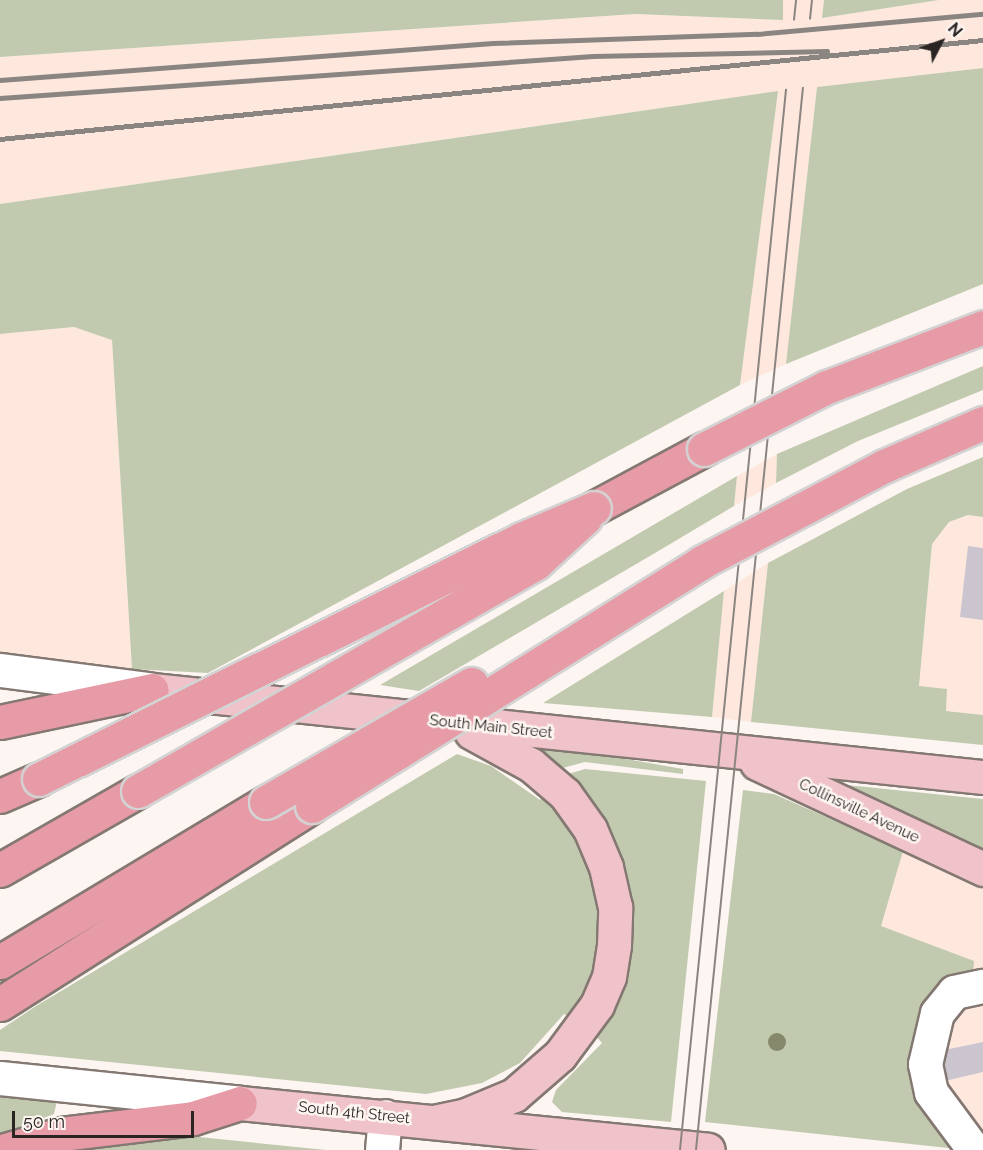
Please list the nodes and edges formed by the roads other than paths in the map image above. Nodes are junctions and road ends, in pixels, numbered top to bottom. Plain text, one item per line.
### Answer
1 (983, 327) edge
2 (983, 423) edge
3 (594, 507) junction
4 (564, 644) junction
5 (0, 670) edge
6 (152, 690) junction
7 (0, 722) edge
8 (449, 722) junction
9 (735, 753) junction
10 (983, 777) edge
11 (0, 796) edge
12 (983, 869) edge
13 (0, 870) edge
14 (0, 962) edge
15 (983, 986) edge
16 (2, 1003) edge
17 (0, 1078) edge
18 (240, 1103) junction
19 (434, 1122) junction
20 (555, 1134) junction
21 (383, 1139) edge
22 (5, 1150) edge
23 (590, 1150) edge
24 (708, 1150) edge
25 (974, 1150) edge

1 - 3 highway, bridge
2 - 4 highway, bridge
3 - 11 highway, bridge
3 - 13 highway, bridge
4 - 14 highway, bridge
4 - 16 highway, bridge
5 - 6 street, South Main Street
6 - 7 highway
6 - 8 main road, South Main Street
8 - 9 main road, South Main Street
8 - 19 main road
9 - 10 main road, South Main Street
9 - 12 main road, Collinsville Avenue
15 - 25 street
17 - 18 street, South 4th Street
18 - 21 main road, South 4th Street
18 - 22 highway
19 - 20 main road, South 4th Street
19 - 21 main road, South 4th Street
20 - 23 main road
20 - 24 main road, South 4th Street

